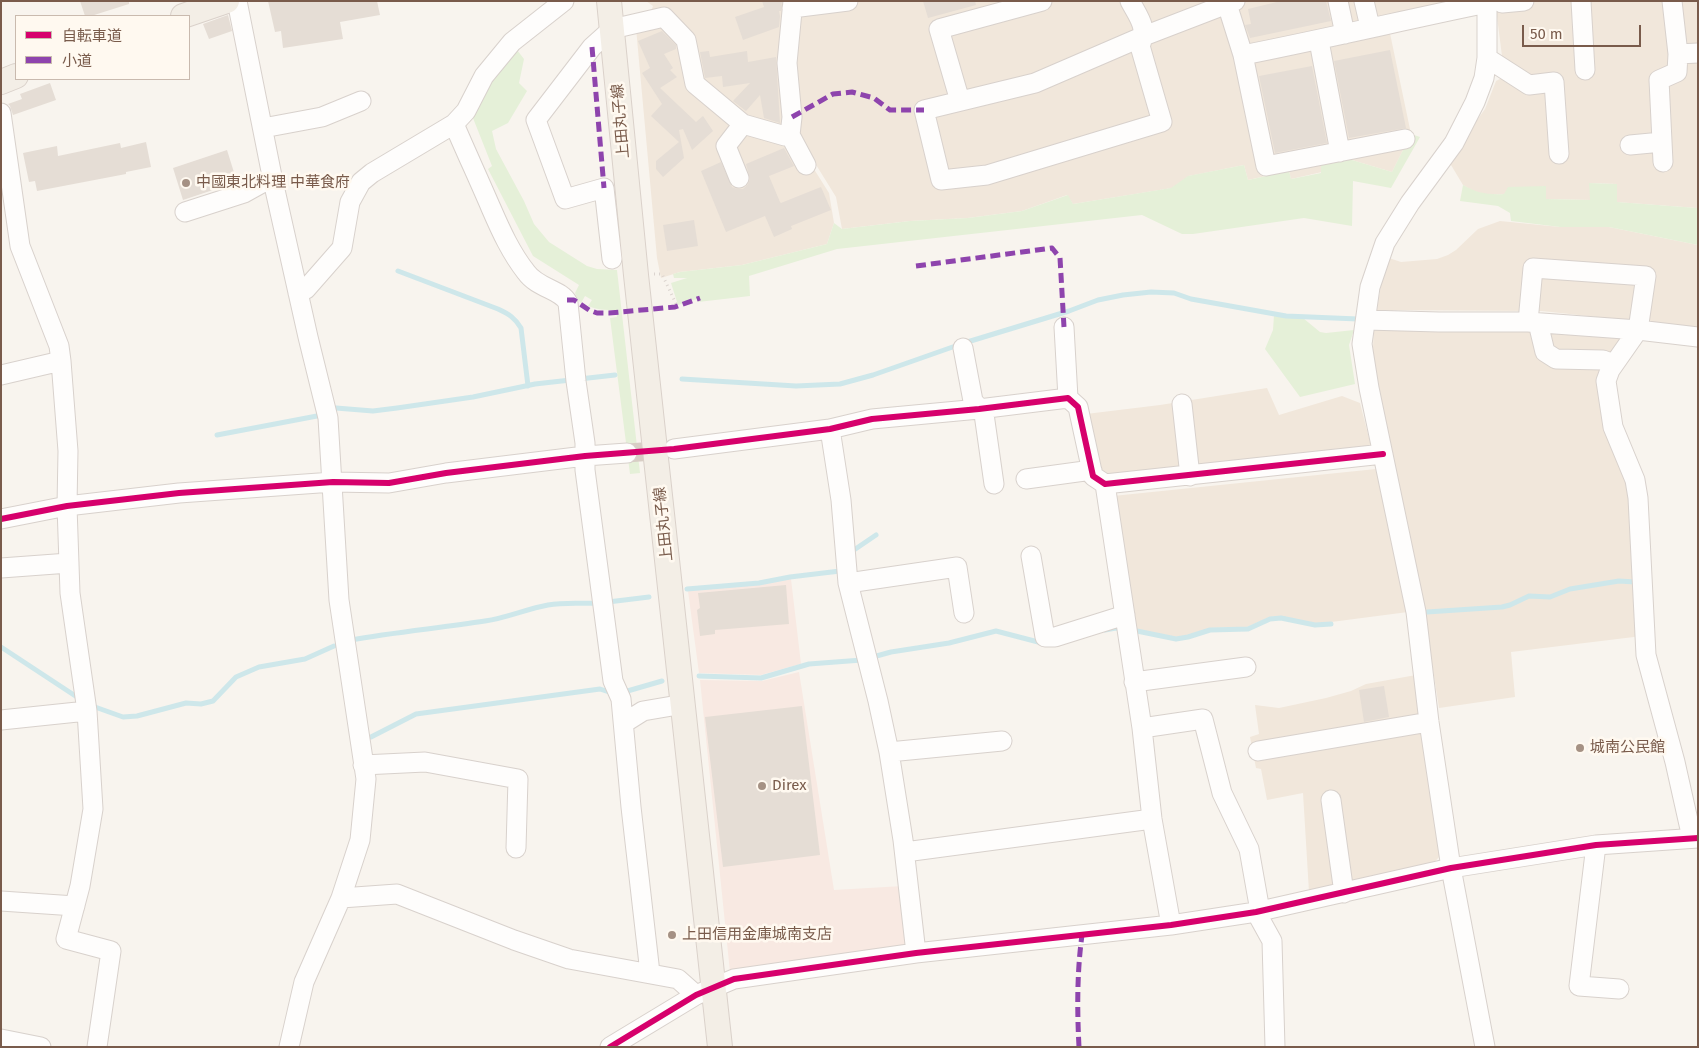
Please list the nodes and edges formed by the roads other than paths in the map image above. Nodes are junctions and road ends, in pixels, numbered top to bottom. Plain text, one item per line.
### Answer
1 (227, 1) edge
2 (237, 1) edge
3 (564, 1) edge
4 (609, 1) edge
5 (848, 1) edge
6 (1042, 1) edge
7 (1130, 1) edge
8 (1338, 1) edge
9 (1364, 1) edge
10 (1524, 1) edge
11 (1581, 1) edge
12 (1672, 1) edge
13 (1492, 2) edge
14 (1231, 3) edge
15 (792, 5) edge
16 (1002, 7) edge
17 (193, 9) edge
18 (1370, 27) junction
19 (612, 29) junction
20 (1345, 34) junction
21 (1144, 36) junction
22 (1319, 41) junction
23 (1698, 53) edge
24 (1678, 54) junction
25 (1243, 55) junction
26 (1487, 58) junction
27 (1585, 70) dead end
28 (15, 76) edge
29 (1, 82) edge
30 (361, 101) dead end
31 (960, 101) junction
32 (1, 112) edge
33 (454, 124) junction
34 (743, 124) junction
35 (262, 128) junction
36 (790, 135) junction
37 (1405, 140) dead end
38 (1662, 142) junction
39 (1630, 145) dead end
40 (1340, 152) junction
41 (1559, 155) dead end
42 (1664, 162) dead end
43 (806, 165) dead end
44 (739, 178) dead end
45 (273, 181) junction
46 (185, 212) dead end
47 (612, 259) dead end
48 (298, 292) junction
49 (1366, 320) junction
50 (1533, 323) junction
51 (1064, 328) dead end
52 (1638, 330) junction
53 (1698, 337) edge
54 (964, 348) dead end
55 (61, 361) junction
56 (1614, 364) junction
57 (1, 374) edge
58 (1068, 398) junction
59 (1182, 404) dead end
60 (979, 409) junction
61 (830, 429) junction
62 (674, 450) tunnel mouth
63 (627, 453) tunnel mouth
64 (1383, 454) junction
65 (585, 456) junction
66 (1092, 470) junction
67 (1190, 476) junction
68 (1026, 479) dead end
69 (333, 482) junction
70 (994, 484) dead end
71 (1105, 484) junction
72 (67, 506) junction
73 (1, 519) edge
74 (1031, 556) dead end
75 (69, 563) junction
76 (1, 568) edge
77 (848, 583) junction
78 (964, 613) dead end
79 (1125, 616) junction
80 (1246, 667) dead end
81 (1134, 682) junction
82 (684, 704) junction
83 (87, 711) junction
84 (1, 720) edge
85 (1429, 722) junction
86 (624, 723) junction
87 (1142, 728) junction
88 (1002, 741) dead end
89 (1258, 751) dead end
90 (889, 752) junction
91 (363, 765) junction
92 (1331, 800) dead end
93 (1152, 819) junction
94 (1695, 838) edge
95 (1596, 845) junction
96 (516, 848) dead end
97 (905, 852) junction
98 (1451, 868) junction
99 (1344, 893) junction
100 (341, 898) junction
101 (1, 901) edge
102 (75, 906) junction
103 (1258, 911) junction
104 (1171, 925) junction
105 (916, 953) junction
106 (650, 973) junction
107 (1619, 988) dead end
108 (705, 991) junction
109 (1, 1039) edge
110 (41, 1047) edge
111 (97, 1047) edge
112 (289, 1047) edge
113 (610, 1047) edge
114 (720, 1047) edge
115 (1275, 1047) edge
116 (1485, 1047) edge

1 - 17 main road
2 - 35 street
3 - 33 street
4 - 19 main road, 上田丸子線
5 - 15 street
6 - 16 street
7 - 21 street
8 - 20 street
9 - 18 street
10 - 13 street
11 - 27 street
12 - 24 street
13 - 18 street
13 - 26 street
14 - 21 street
14 - 25 street
15 - 36 street
16 - 31 street
18 - 20 street
19 - 34 street
19 - 47 street
19 - 82 main road, 上田丸子線
20 - 22 street
21 - 31 street
21 - 31 street
22 - 25 street
22 - 40 street
23 - 24 street
24 - 38 street
25 - 40 street
26 - 41 street
26 - 49 street
28 - 29 main road
30 - 35 street
32 - 55 street
33 - 48 street
33 - 65 street
34 - 36 street
34 - 44 street
35 - 45 street
36 - 43 street
37 - 40 street
38 - 39 street
38 - 42 street
45 - 46 street
45 - 48 street
48 - 69 street
49 - 50 street
49 - 64 street
50 - 52 street
50 - 52 street
50 - 56 street
51 - 58 street
52 - 53 street
52 - 56 street
54 - 60 street
55 - 57 street
55 - 72 street
56 - 94 street
58 - 60 street
58 - 66 street
59 - 67 street
60 - 61 street
60 - 70 street
61 - 62 street
61 - 77 street
63 - 65 street
64 - 67 street
64 - 85 street
65 - 69 street
65 - 86 street
66 - 68 street
66 - 71 street
67 - 71 street
69 - 72 street
69 - 91 street
71 - 79 street
72 - 73 street
72 - 75 street
74 - 79 street
75 - 76 street
75 - 83 street
77 - 78 street
77 - 90 street
79 - 81 street
80 - 81 street
81 - 87 street
82 - 86 street
82 - 108 main road, 上田丸子線
83 - 84 street
83 - 102 street
85 - 89 street
85 - 98 street
86 - 106 street
87 - 93 street
87 - 103 street
88 - 90 street
90 - 97 street
91 - 96 street
91 - 100 street
92 - 99 street
93 - 97 street
93 - 104 street
94 - 95 street
95 - 98 street
95 - 107 street
97 - 105 street
98 - 99 street
98 - 116 street
99 - 103 street
100 - 106 street
100 - 112 street
101 - 102 street
102 - 111 street
103 - 104 street
103 - 115 street
104 - 105 street
105 - 108 street
106 - 108 street
108 - 113 street
108 - 114 main road, 上田丸子線
109 - 110 street

